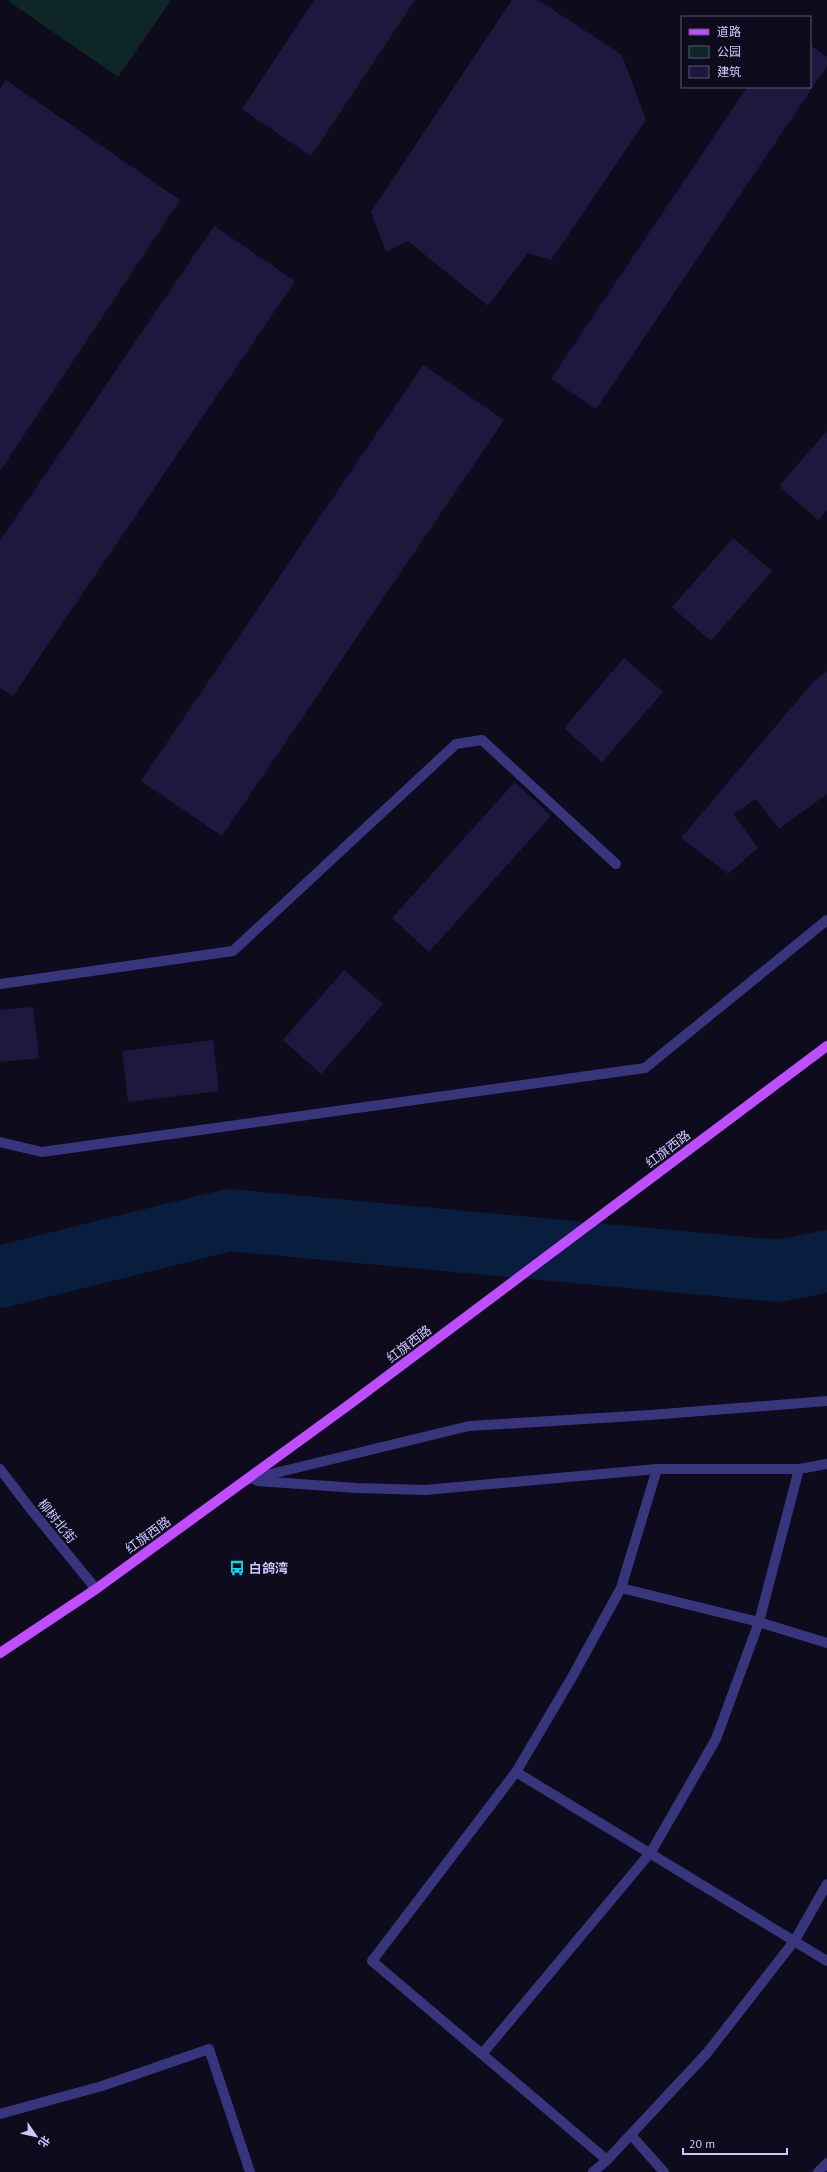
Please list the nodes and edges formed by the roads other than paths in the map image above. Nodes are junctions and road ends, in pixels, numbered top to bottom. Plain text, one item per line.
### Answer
1 (616, 864) dead end
2 (827, 920) edge
3 (0, 984) edge
4 (827, 1046) edge
5 (0, 1142) edge
6 (827, 1401) edge
7 (827, 1464) edge
8 (0, 1469) edge
9 (657, 1469) junction
10 (799, 1469) junction
11 (246, 1480) junction
12 (621, 1588) junction
13 (96, 1589) junction
14 (759, 1622) junction
15 (827, 1644) edge
16 (0, 1653) edge
17 (516, 1772) junction
18 (651, 1852) junction
19 (827, 1884) edge
20 (795, 1940) junction
21 (827, 1961) edge
22 (482, 2054) junction
23 (0, 2114) edge
24 (631, 2135) junction
25 (607, 2160) junction
26 (827, 2163) edge
27 (250, 2172) edge
28 (593, 2172) edge
29 (664, 2172) edge
30 (818, 2172) edge

1 - 3 street
2 - 5 street
4 - 11 main road, 红旗西路
6 - 11 street
7 - 10 street
8 - 13 street, 柳树北街
9 - 10 street
9 - 11 street
9 - 12 street
10 - 14 street
11 - 13 main road, 红旗西路
12 - 14 street
12 - 17 street
13 - 16 main road, 红旗西路
14 - 15 street
14 - 18 street
17 - 18 street
17 - 22 street
18 - 20 street
18 - 22 street
19 - 20 street
20 - 21 street
20 - 24 street
22 - 25 street
23 - 27 street
24 - 25 street
24 - 29 street
25 - 28 street
26 - 30 street

